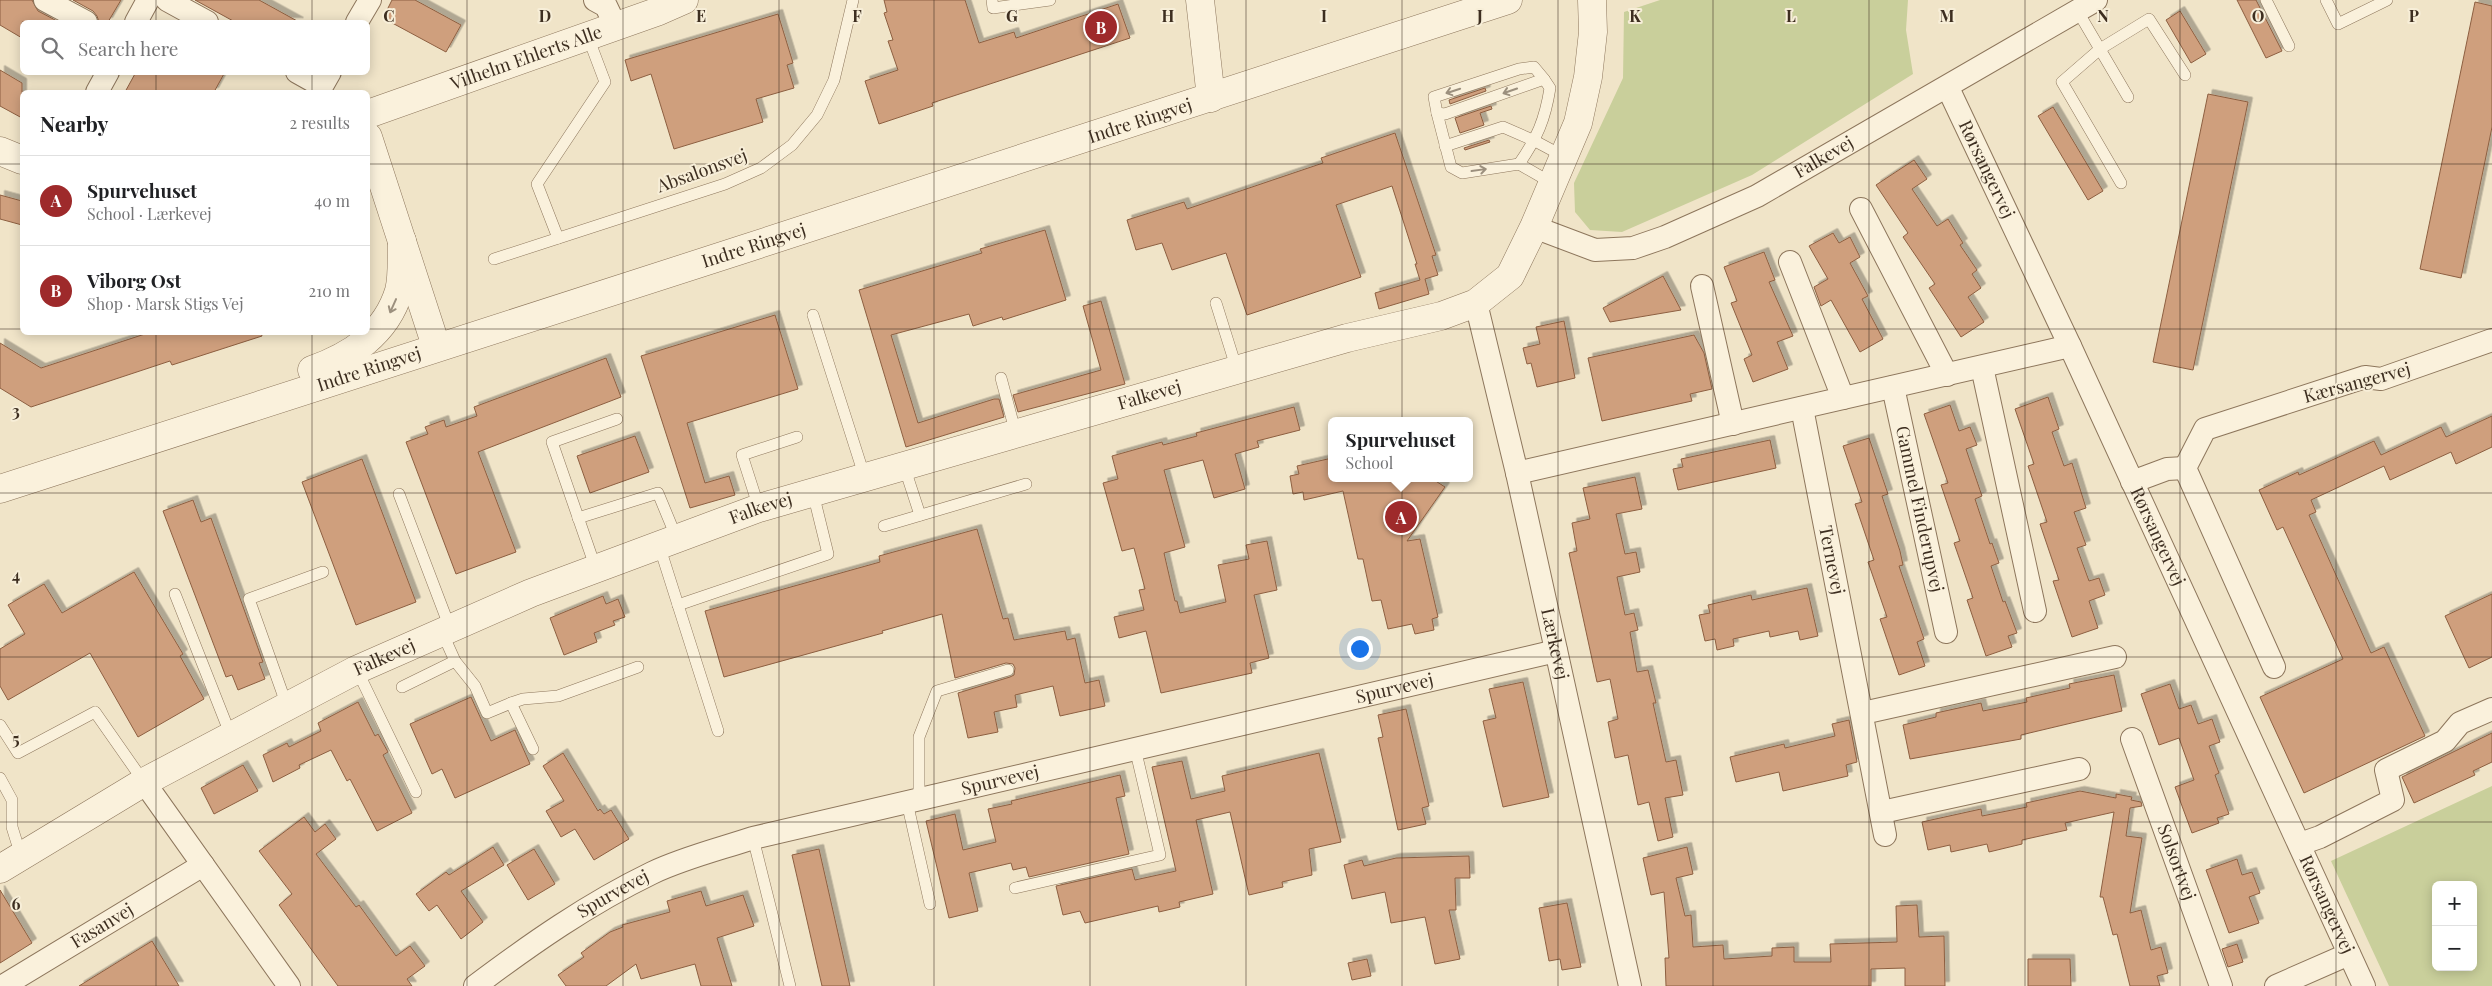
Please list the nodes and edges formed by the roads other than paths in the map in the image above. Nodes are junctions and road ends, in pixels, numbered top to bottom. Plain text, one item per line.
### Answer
1 (44, 0) edge
2 (148, 0) edge
3 (167, 0) edge
4 (370, 0) edge
5 (595, 0) edge
6 (684, 0) edge
7 (853, 0) edge
8 (992, 0) edge
9 (1050, 0) edge
10 (1200, 0) edge
11 (1508, 0) edge
12 (1592, 0) edge
13 (2266, 0) edge
14 (2326, 0) edge
15 (2387, 0) edge
16 (2086, 5) edge
17 (82, 20) edge
18 (137, 20) edge
19 (203, 20) edge
20 (358, 20) edge
21 (616, 27) junction
22 (588, 37) junction
23 (2289, 46) dead end
24 (2100, 49) junction
25 (106, 75) edge
26 (303, 75) edge
27 (328, 75) edge
28 (2186, 75) dead end
29 (1544, 79) junction
30 (1948, 88) junction
31 (98, 90) edge
32 (2128, 97) dead end
33 (1211, 98) junction
34 (370, 113) edge
35 (1437, 113) junction
36 (1535, 141) junction
37 (370, 143) edge
38 (1445, 146) junction
39 (0, 151) edge
40 (1563, 156) junction
41 (20, 159) edge
42 (1519, 164) junction
43 (1552, 183) junction
44 (2121, 183) dead end
45 (1861, 209) dead end
46 (1534, 228) junction
47 (558, 238) junction
48 (402, 241) junction
49 (494, 259) dead end
50 (1790, 262) dead end
51 (1702, 286) dead end
52 (1216, 303) dead end
53 (1476, 303) junction
54 (813, 315) dead end
55 (2492, 340) edge
56 (436, 346) junction
57 (2070, 346) junction
58 (1982, 366) junction
59 (1236, 370) junction
60 (1947, 374) junction
61 (1001, 378) dead end
62 (1893, 387) junction
63 (1843, 398) junction
64 (250, 407) junction
65 (1802, 408) junction
66 (617, 419) dead end
67 (1733, 424) junction
68 (1016, 434) junction
69 (797, 437) dead end
70 (904, 466) junction
71 (2185, 468) junction
72 (1517, 473) junction
73 (865, 478) junction
74 (2132, 482) junction
75 (1026, 484) dead end
76 (0, 489) edge
77 (813, 493) junction
78 (399, 494) dead end
79 (760, 508) junction
80 (920, 515) junction
81 (578, 518) junction
82 (884, 526) dead end
83 (668, 542) junction
84 (596, 569) junction
85 (323, 572) dead end
86 (175, 594) dead end
87 (678, 605) junction
88 (2035, 611) dead end
89 (446, 630) junction
90 (1946, 632) dead end
91 (1556, 651) junction
92 (2115, 657) dead end
93 (455, 661) junction
94 (638, 666) dead end
95 (2274, 668) dead end
96 (356, 670) junction
97 (1008, 670) dead end
98 (402, 687) dead end
99 (510, 703) junction
100 (287, 706) junction
101 (2492, 709) edge
102 (1863, 713) junction
103 (0, 724) edge
104 (718, 731) dead end
105 (231, 736) junction
106 (2132, 739) dead end
107 (1135, 748) junction
108 (533, 749) dead end
109 (2079, 769) dead end
110 (0, 778) edge
111 (144, 782) junction
112 (416, 792) dead end
113 (913, 800) junction
114 (1882, 812) junction
115 (1885, 835) dead end
116 (753, 838) junction
117 (2300, 844) junction
118 (11, 862) edge
119 (203, 865) junction
120 (1015, 888) dead end
121 (930, 904) dead end
122 (2349, 954) junction
123 (3, 986) edge
124 (289, 986) edge
125 (475, 986) edge
126 (790, 986) edge
127 (1630, 986) edge
128 (2222, 986) edge
129 (2276, 986) edge
130 (2364, 986) edge

1 - 17 street
2 - 18 street
3 - 19 street
4 - 20 street
5 - 21 street
6 - 21 street, Vilhelm Ehlerts Alle
7 - 47 lane, Absalonsvej
8 - 9 lane
10 - 33 street
11 - 33 street, Indre Ringvej
12 - 40 street, Falkevej
13 - 23 lane
14 - 15 lane
16 - 24 lane
16 - 30 street, Falkevej
21 - 22 street, Vilhelm Ehlerts Alle
22 - 34 street, Vilhelm Ehlerts Alle
22 - 47 lane
24 - 28 lane
24 - 32 lane
24 - 44 lane
25 - 31 street
26 - 27 street
29 -> 35 lane
29 -> 35 lane
29 - 36 lane
30 - 46 street, Falkevej
30 - 57 street, Rørsangervej
33 - 56 street, Indre Ringvej
35 - 38 lane
36 - 38 lane
36 - 40 lane
36 - 42 lane
37 - 48 street
38 -> 42 lane
39 - 41 street
40 - 43 street, Falkevej
42 - 43 lane
43 - 46 street, Falkevej
45 - 60 street
46 - 53 street, Falkevej
47 - 49 lane, Absalonsvej
48 - 56 street
48 -> 64 street
50 - 63 street
51 - 67 street
52 - 59 lane
53 - 59 street, Falkevej
53 - 72 street, Lærkevej
54 - 73 lane
55 - 71 street, Kærsangervej
56 - 64 street, Indre Ringvej
57 - 58 street
57 - 74 street, Rørsangervej
58 - 60 street
58 - 88 street
59 - 68 street, Falkevej
60 - 62 street
61 - 68 lane
62 - 63 street
62 - 90 street, Gammel Finderupvej
63 - 65 street
64 - 76 street, Indre Ringvej
65 - 67 street
65 - 102 street, Ternevej
66 - 81 lane
67 - 72 street
68 - 70 street, Falkevej
69 - 79 lane
70 - 73 street, Falkevej
70 - 80 lane
71 - 74 street
71 - 95 street
72 - 91 street, Lærkevej
73 - 77 street, Falkevej
74 - 117 street, Rørsangervej
75 - 80 lane
77 - 79 street, Falkevej
77 - 87 lane
78 - 89 lane
79 - 83 street, Falkevej
80 - 82 lane
81 - 83 lane
81 - 84 lane
83 - 84 street, Falkevej
83 - 87 lane
84 - 89 street, Falkevej
85 - 100 lane
86 - 105 lane
87 - 104 lane
89 - 93 lane
89 - 96 street, Falkevej
91 - 107 street, Spurvevej
91 - 127 street, Lærkevej
92 - 102 street
93 - 98 lane
93 - 99 lane
94 - 99 lane
96 - 100 street, Falkevej
96 - 112 lane
97 - 113 lane
99 - 108 lane
100 - 105 street, Falkevej
101 - 117 street
102 - 114 street, Ternevej
103 - 111 lane
105 - 111 street, Falkevej
106 - 128 street, Solsortvej
107 - 113 street, Spurvevej
107 - 120 lane
109 - 114 street
110 - 118 lane
111 - 118 street, Falkevej
111 - 119 street
113 - 116 street, Spurvevej
113 - 121 lane
114 - 115 street, Ternevej
116 - 125 street, Spurvevej
116 - 126 lane
117 - 122 street, Rørsangervej
119 - 123 street, Fasanvej
119 - 124 street
122 - 129 street
122 - 130 street, Rørsangervej

